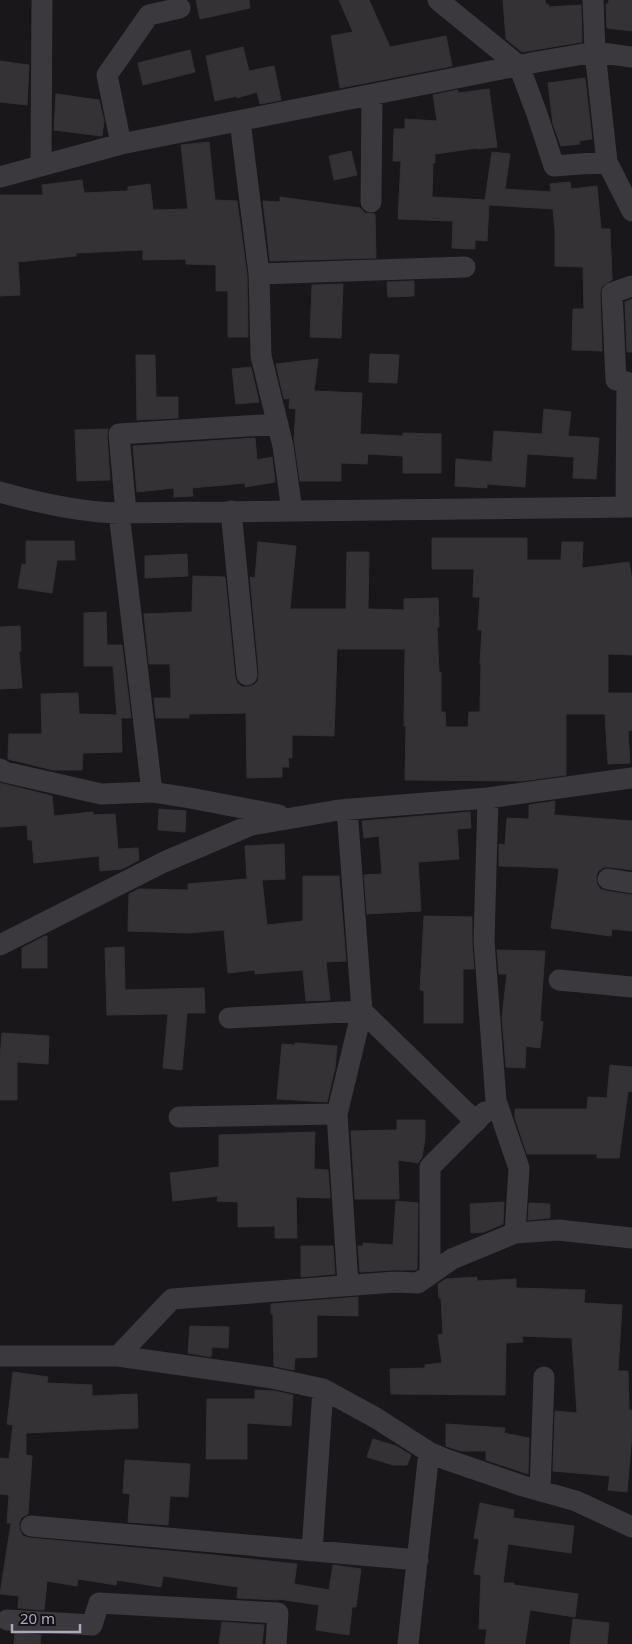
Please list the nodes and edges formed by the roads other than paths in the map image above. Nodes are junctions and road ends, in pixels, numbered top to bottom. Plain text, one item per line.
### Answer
1 (42, 0) edge
2 (438, 0) edge
3 (593, 0) edge
4 (180, 8) dead end
5 (595, 52) junction
6 (632, 57) edge
7 (519, 66) junction
8 (372, 95) junction
9 (240, 121) junction
10 (121, 144) junction
11 (607, 162) junction
12 (41, 165) junction
13 (0, 177) edge
14 (371, 202) dead end
15 (632, 210) edge
16 (465, 267) dead end
17 (259, 274) junction
18 (632, 286) edge
19 (278, 424) junction
20 (0, 492) edge
21 (629, 507) edge
22 (292, 511) junction
23 (231, 512) junction
24 (123, 513) junction
25 (247, 675) dead end
26 (0, 769) edge
27 (632, 778) edge
28 (152, 792) junction
29 (488, 798) junction
30 (347, 809) junction
31 (291, 818) junction
32 (608, 879) dead end
33 (632, 883) edge
34 (0, 945) edge
35 (559, 980) dead end
36 (632, 988) edge
37 (362, 1011) junction
38 (229, 1018) dead end
39 (496, 1101) junction
40 (337, 1114) junction
41 (179, 1117) dead end
42 (476, 1122) junction
43 (515, 1233) junction
44 (632, 1238) edge
45 (430, 1274) junction
46 (348, 1285) junction
47 (0, 1356) edge
48 (118, 1356) junction
49 (544, 1377) dead end
50 (323, 1389) junction
51 (429, 1452) junction
52 (540, 1491) junction
53 (31, 1526) dead end
54 (632, 1527) edge
55 (312, 1551) junction
56 (418, 1560) junction
57 (7, 1620) dead end
58 (276, 1644) edge
59 (408, 1644) edge

1 - 12 street
2 - 7 street
3 - 5 street
4 - 10 street
5 - 6 street
5 - 7 street
5 - 11 street
7 - 8 street
7 - 11 street
8 - 9 street
8 - 14 street
9 - 10 street
9 - 17 street
10 - 12 street
11 - 15 street
12 - 13 street
16 - 17 street
17 - 19 street
18 - 21 street
19 - 22 street
19 - 24 street
20 - 24 street
21 - 22 street
22 - 23 street
23 - 24 street
23 - 25 street
24 - 28 street
26 - 28 street
27 - 29 street
28 - 31 street
29 - 30 street
29 - 39 street
30 - 31 street
30 - 37 street
31 - 34 street
32 - 33 street
35 - 36 street
37 - 38 street
37 - 40 street
37 - 42 street
39 - 42 street
39 - 43 street
40 - 41 street
40 - 46 street
42 - 45 street
43 - 44 street
43 - 45 street
45 - 46 street
46 - 48 street
47 - 48 street
48 - 50 street
49 - 52 street
50 - 51 street
50 - 55 street
51 - 52 street
51 - 56 street
52 - 54 street
53 - 55 street
55 - 56 street
56 - 59 street
57 - 58 street

